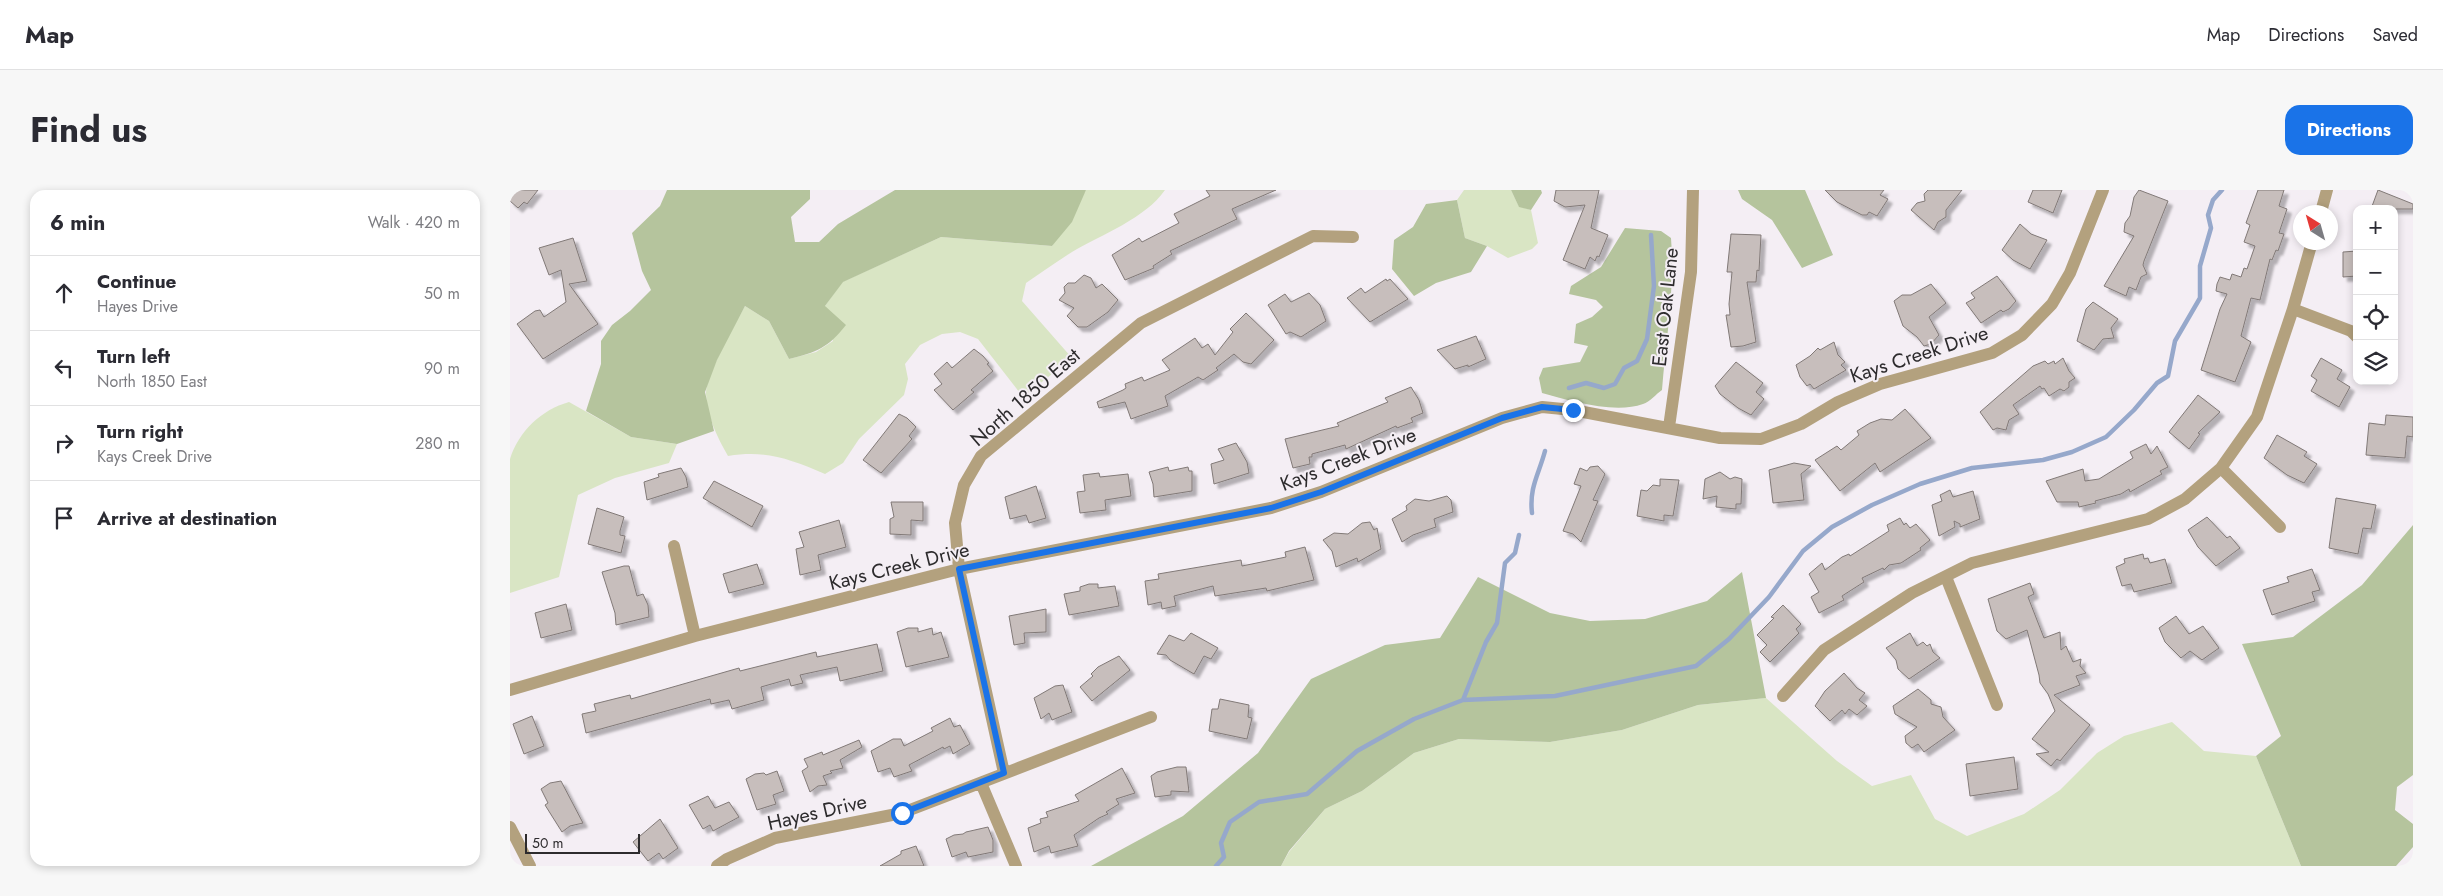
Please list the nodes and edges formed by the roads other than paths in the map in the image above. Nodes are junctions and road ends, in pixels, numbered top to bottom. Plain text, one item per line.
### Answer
1 (1693, 190) edge
2 (2103, 190) edge
3 (2327, 190) edge
4 (2323, 205) edge
5 (1353, 237) dead end
6 (2310, 250) edge
7 (2293, 309) junction
8 (2353, 333) edge
9 (1670, 427) junction
10 (2221, 468) junction
11 (2280, 527) dead end
12 (674, 546) dead end
13 (959, 569) junction
14 (1946, 577) junction
15 (695, 636) junction
16 (510, 690) edge
17 (1783, 696) dead end
18 (1997, 705) dead end
19 (1151, 717) dead end
20 (1004, 773) junction
21 (981, 783) junction
22 (510, 827) edge
23 (530, 866) edge
24 (717, 866) edge
25 (1016, 866) edge

1 - 9 street, East Oak Lane
2 - 9 street, Kays Creek Drive
3 - 4 street
5 - 13 street, North 1850 East
6 - 7 street
7 - 8 street
7 - 10 street
9 - 13 street, Kays Creek Drive
10 - 11 street
10 - 14 street
12 - 15 street
13 - 15 street, Kays Creek Drive
13 - 20 street, North 1850 East
14 - 17 street
14 - 18 street
15 - 16 street, Kays Creek Drive
19 - 20 street, Hayes Drive
20 - 21 street, Hayes Drive
21 - 24 street, Hayes Drive
21 - 25 street
22 - 23 street

